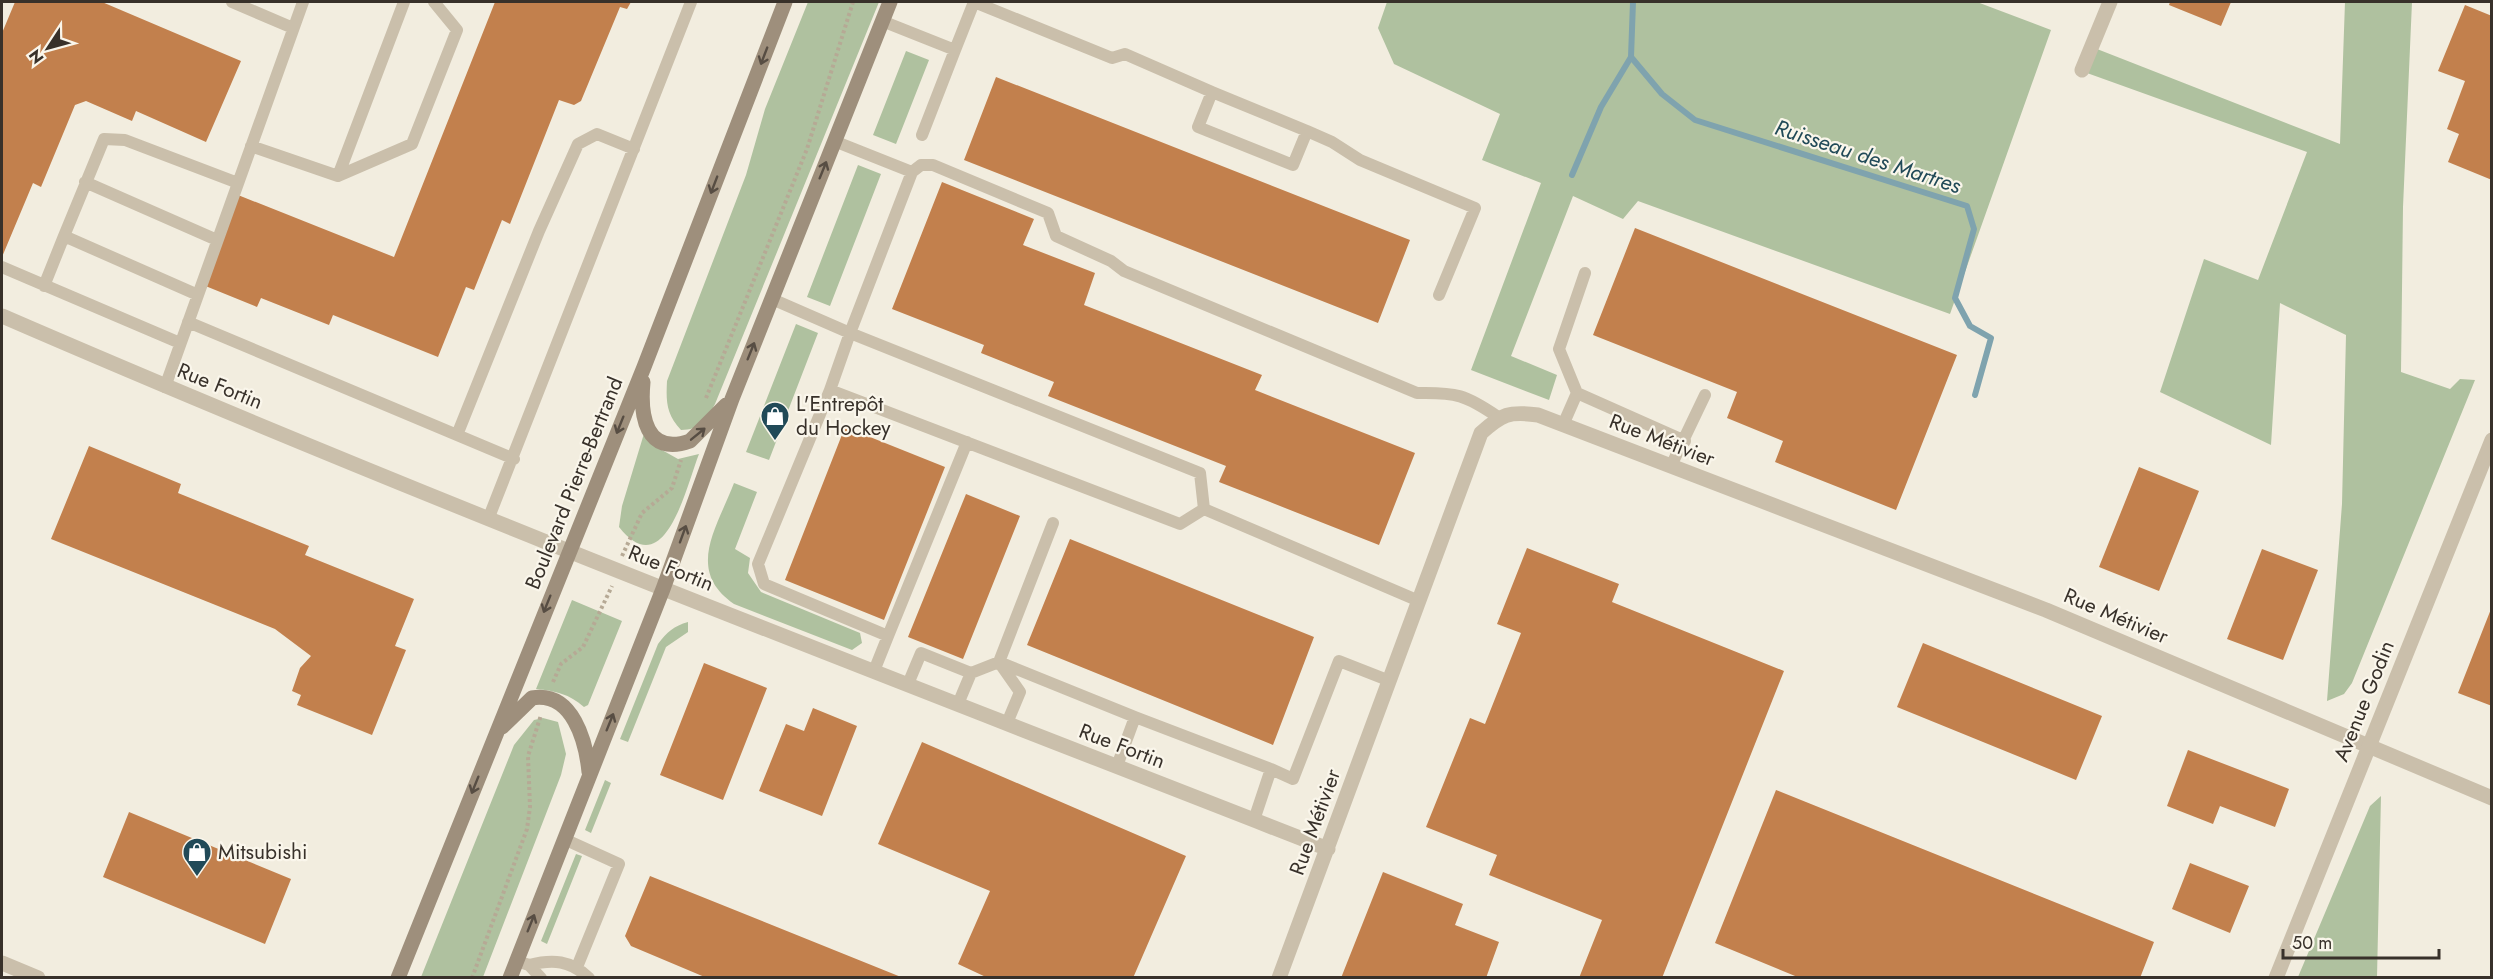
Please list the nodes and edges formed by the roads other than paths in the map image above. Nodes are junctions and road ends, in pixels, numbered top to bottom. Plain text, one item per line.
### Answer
1 (232, 2) edge
2 (303, 2) edge
3 (404, 2) edge
4 (434, 2) edge
5 (691, 2) edge
6 (785, 2) edge
7 (890, 2) edge
8 (2110, 2) edge
9 (882, 21) junction
10 (293, 28) junction
11 (955, 50) junction
12 (2082, 70) dead end
13 (1212, 92) junction
14 (1307, 131) junction
15 (922, 135) dead end
16 (834, 141) junction
17 (251, 146) junction
18 (634, 149) junction
19 (912, 172) junction
20 (338, 176) junction
21 (85, 182) junction
22 (238, 183) junction
23 (64, 236) junction
24 (218, 240) junction
25 (2, 267) edge
26 (1585, 273) dead end
27 (44, 286) junction
28 (198, 295) junction
29 (1439, 296) dead end
30 (772, 299) junction
31 (2, 316) edge
32 (188, 322) junction
33 (850, 333) junction
34 (180, 343) junction
35 (644, 367) junction
36 (165, 387) junction
37 (830, 390) junction
38 (1577, 393) junction
39 (1705, 395) dead end
40 (732, 399) junction
41 (1498, 417) junction
42 (1563, 425) junction
43 (457, 435) junction
44 (2492, 440) edge
45 (1685, 441) junction
46 (967, 442) junction
47 (514, 459) junction
48 (1671, 466) junction
49 (1204, 509) junction
50 (489, 517) junction
51 (1053, 523) dead end
52 (569, 550) junction
53 (663, 589) junction
54 (1419, 601) junction
55 (888, 636) junction
56 (999, 662) junction
57 (874, 671) junction
58 (971, 672) junction
59 (1390, 681) junction
60 (908, 684) junction
61 (958, 704) junction
62 (1135, 717) junction
63 (1007, 723) junction
64 (496, 733) junction
65 (2369, 746) junction
66 (1117, 766) junction
67 (1271, 770) junction
68 (589, 775) junction
69 (2492, 798) edge
70 (1254, 820) junction
71 (564, 839) junction
72 (1328, 849) junction
73 (2, 963) edge
74 (523, 963) junction
75 (577, 967) junction
76 (38, 978) edge
77 (398, 978) edge
78 (510, 978) edge
79 (541, 978) edge
80 (589, 978) edge
81 (1279, 978) edge
82 (2276, 978) edge

1 - 10 lane
2 - 10 lane
3 - 20 lane
4 - 20 lane
5 - 18 lane
6 -> 35 main road, Boulevard Pierre-Bertrand
7 - 9 main road
8 - 12 street
9 - 11 lane
9 - 16 main road
10 - 17 lane
11 - 13 lane
11 - 15 lane
13 - 14 lane
13 - 14 lane
14 - 29 lane
16 - 19 lane
30 -> 16 main road
17 - 20 lane
17 - 22 lane
18 - 43 lane
18 - 47 lane
19 - 33 lane
19 - 41 lane
21 - 22 lane
21 - 23 lane
21 - 24 lane
22 - 24 lane
23 - 27 lane
23 - 28 lane
24 - 28 lane
25 - 27 lane
26 - 38 lane
27 - 34 lane
28 - 32 lane
30 - 33 lane
40 -> 30 main road
31 - 36 street, Rue Fortin
32 - 34 lane
32 - 43 lane
33 - 37 lane
33 - 49 lane
34 - 36 lane
35 -> 40 main road
35 -> 52 main road, Boulevard Pierre-Bertrand
36 - 50 street, Rue Fortin
37 - 46 lane
37 - 55 lane
38 - 42 lane
38 - 45 lane
39 - 45 lane
53 -> 40 main road
41 - 42 street, Rue Métivier
41 - 54 street, Rue Métivier
42 - 48 street, Rue Métivier
43 - 47 lane
44 - 65 street, Avenue Godin
45 - 48 lane
46 - 49 lane
46 - 55 lane
47 - 50 lane
48 - 65 street, Rue Métivier
49 - 54 lane
50 - 52 street, Rue Fortin
51 - 56 lane
52 - 53 street, Rue Fortin
52 -> 64 main road, Boulevard Pierre-Bertrand
53 - 57 street, Rue Fortin
68 -> 53 main road
54 - 59 street, Rue Métivier
55 - 57 lane
56 - 58 lane
56 - 62 lane
56 - 63 lane
57 - 60 street, Rue Fortin
58 - 60 lane
58 - 61 lane
59 - 67 lane
59 - 72 street, Rue Métivier
60 - 61 street, Rue Fortin
61 - 63 street, Rue Fortin
62 - 66 lane
62 - 67 lane
63 - 66 street, Rue Fortin
64 - 68 main road
64 -> 77 main road, Boulevard Pierre-Bertrand
65 - 69 street, Rue Métivier
65 - 82 street, Avenue Godin
66 - 70 street, Rue Fortin
67 - 70 lane
68 - 71 main road
70 - 72 street, Rue Fortin
74 -> 71 main road
71 - 75 lane
72 - 81 street, Rue Métivier
73 - 76 street
74 - 75 lane
74 - 78 main road
74 - 79 lane
75 - 80 lane

